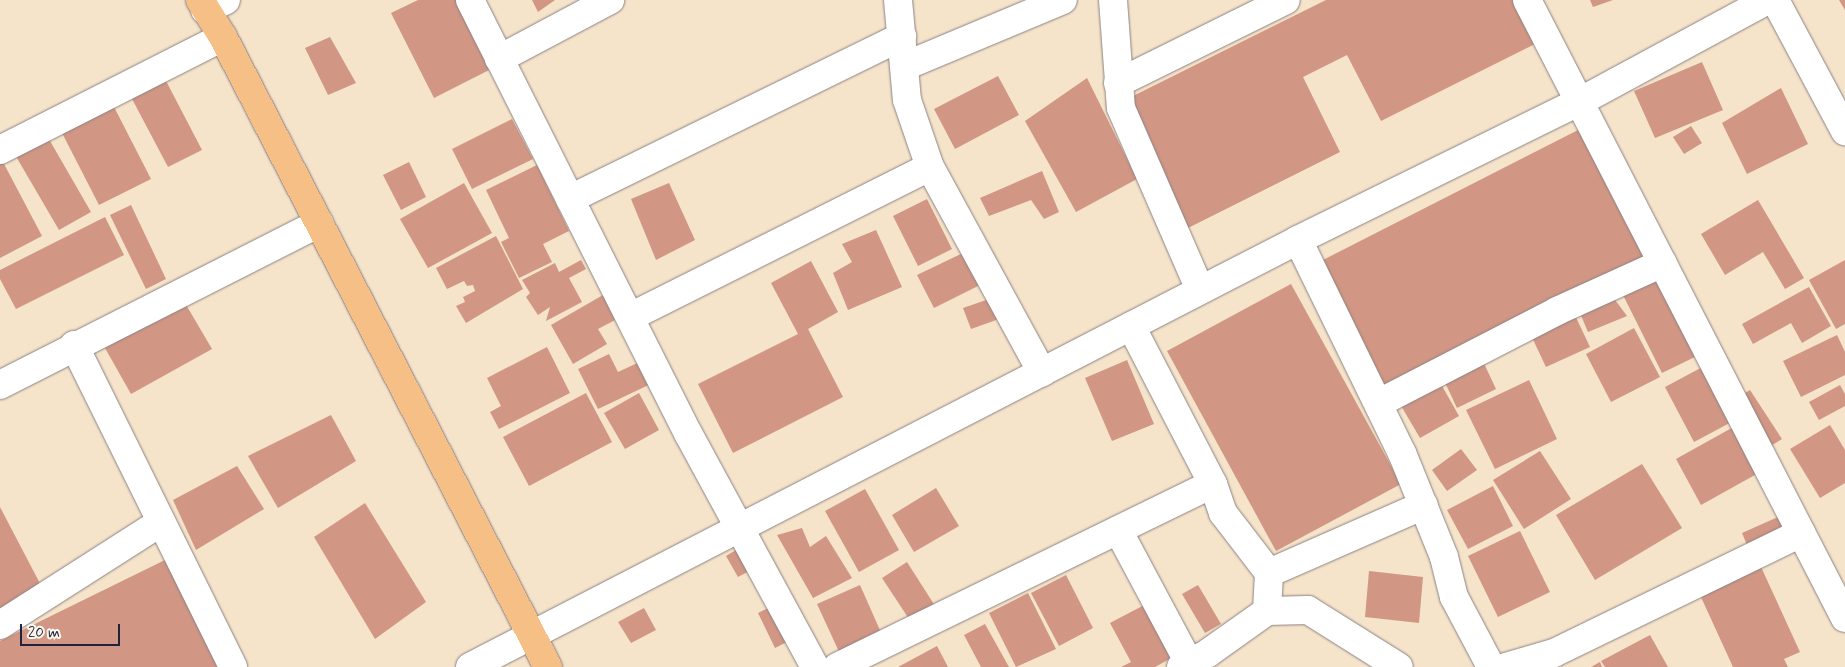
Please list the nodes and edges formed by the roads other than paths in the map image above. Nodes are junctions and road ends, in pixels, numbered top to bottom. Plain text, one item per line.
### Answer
1 (470, 0) edge
2 (610, 0) edge
3 (898, 0) edge
4 (1063, 0) edge
5 (1113, 0) edge
6 (1286, 0) edge
7 (1526, 0) edge
8 (1768, 0) edge
9 (1776, 0) edge
10 (210, 4) edge
11 (902, 36) junction
12 (223, 37) junction
13 (500, 59) junction
14 (905, 66) junction
15 (1118, 83) junction
16 (1581, 101) junction
17 (1845, 130) edge
18 (0, 150) edge
19 (930, 167) junction
20 (570, 200) junction
21 (319, 223) junction
22 (1298, 240) junction
23 (1663, 263) junction
24 (1200, 290) junction
25 (630, 317) junction
26 (1131, 326) junction
27 (74, 345) junction
28 (1042, 372) junction
29 (0, 385) edge
30 (1378, 403) junction
31 (1213, 484) junction
32 (1424, 506) junction
33 (161, 522) junction
34 (742, 527) junction
35 (1118, 530) junction
36 (1801, 533) junction
37 (1268, 572) junction
38 (1267, 611) junction
39 (1845, 618) edge
40 (0, 625) edge
41 (532, 636) junction
42 (1187, 666) edge
43 (233, 667) edge
44 (470, 667) edge
45 (548, 667) edge
46 (815, 667) edge
47 (837, 667) edge
48 (1399, 667) edge
49 (1491, 667) edge
50 (1506, 667) edge

1 - 13 street
2 - 13 street
3 - 11 street
4 - 14 street
5 - 15 street
6 - 15 street
7 - 16 street
8 - 16 street
9 - 17 street
10 - 12 main road
11 - 14 street
11 - 20 street
12 - 18 street
12 - 21 main road
13 - 20 street
14 - 19 street
15 - 24 street
16 - 22 street
16 - 23 street
19 - 25 street
19 - 28 street
20 - 25 street
21 - 27 street
21 - 41 main road
22 - 24 street
22 - 30 street
23 - 30 street
23 - 36 street
24 - 26 street
25 - 34 street
26 - 28 street
26 - 31 street
27 - 29 street
27 - 33 street
28 - 34 street
30 - 32 street
31 - 35 street
31 - 37 street
32 - 37 street
32 - 49 street
33 - 40 street
33 - 43 street
34 - 41 street
34 - 46 street
35 - 42 street
35 - 47 street
36 - 39 street
36 - 50 street
37 - 38 street
38 - 42 street
38 - 48 street
41 - 44 street
41 - 45 main road

